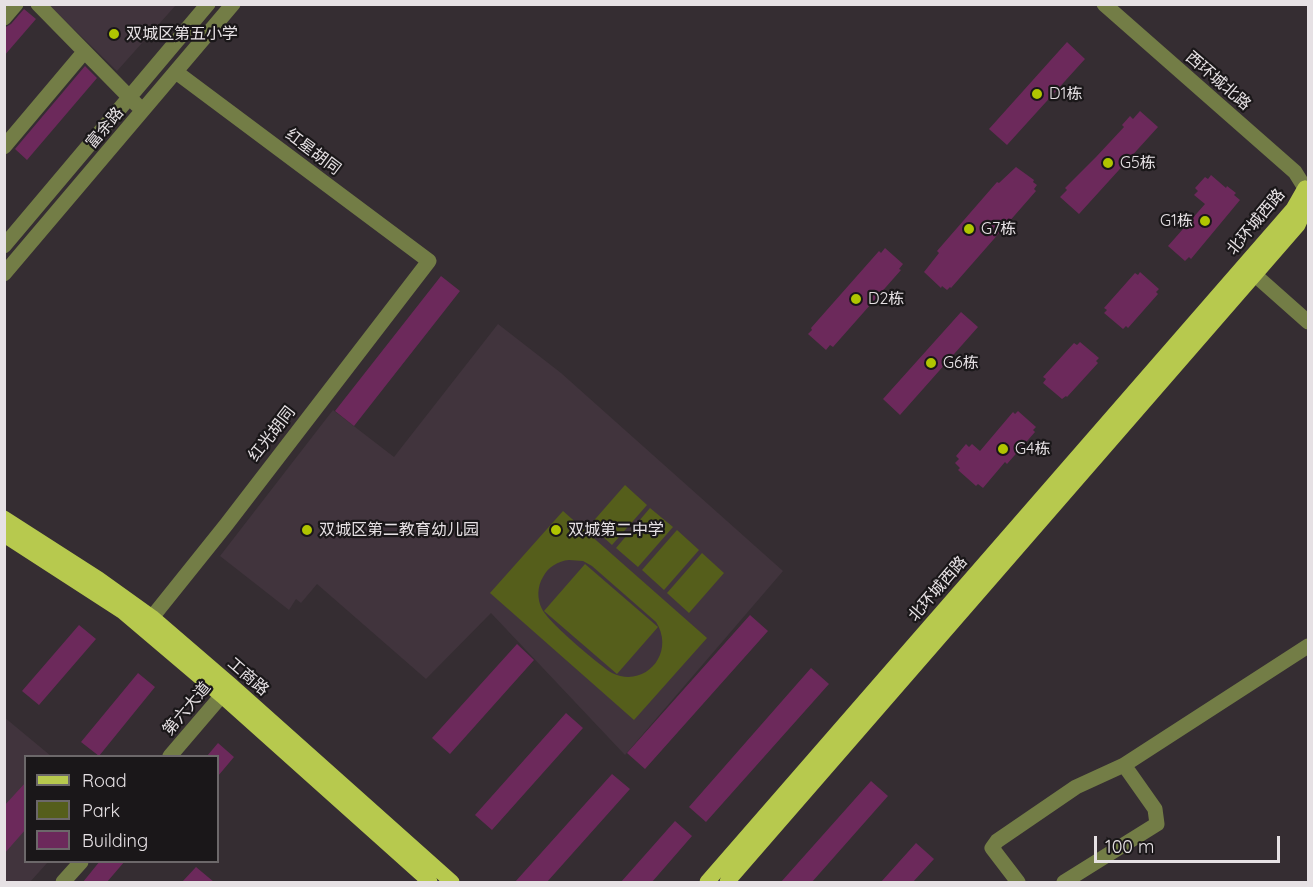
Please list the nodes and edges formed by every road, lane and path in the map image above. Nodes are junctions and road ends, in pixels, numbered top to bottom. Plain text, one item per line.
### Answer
1 (16, 4) edge
2 (38, 4) edge
3 (208, 4) edge
4 (233, 4) edge
5 (1104, 4) edge
6 (4, 18) edge
7 (84, 52) junction
8 (176, 72) junction
9 (130, 98) junction
10 (143, 111) junction
11 (4, 147) edge
12 (1305, 197) edge
13 (4, 246) edge
14 (429, 261) joint
15 (4, 274) edge
16 (1256, 275) junction
17 (1308, 322) edge
18 (4, 518) edge
19 (4, 535) edge
20 (147, 623) junction
21 (1308, 646) edge
22 (227, 690) junction
23 (171, 755) edge
24 (1124, 765) junction
25 (79, 863) edge
26 (63, 882) edge
27 (430, 882) edge
28 (452, 882) edge
29 (707, 882) edge
30 (728, 882) edge
31 (1018, 882) edge
32 (1064, 882) edge

1 - 6 street
2 - 7 street
3 - 9 street, 富余路
4 - 8 street, 富余路
5 - 12 street, 西环城北路
7 - 9 street
7 - 11 street
8 - 10 street, 富余路
8 - 14 street, 红星胡同
9 - 10 street
9 - 13 street, 富余路
10 - 15 street, 富余路
12 - 16 main road, 北环城西路
12 - 29 main road, 北环城西路
14 - 20 street, 红光胡同
16 - 17 street
16 - 30 main road, 北环城西路
18 - 20 main road, 工商路
19 - 20 main road, 工商路
20 - 22 main road, 工商路
21 - 24 street
22 - 23 street, 第六大道
22 - 27 main road, 工商路
22 - 28 main road, 工商路
24 - 31 street
24 - 32 street
25 - 26 street

